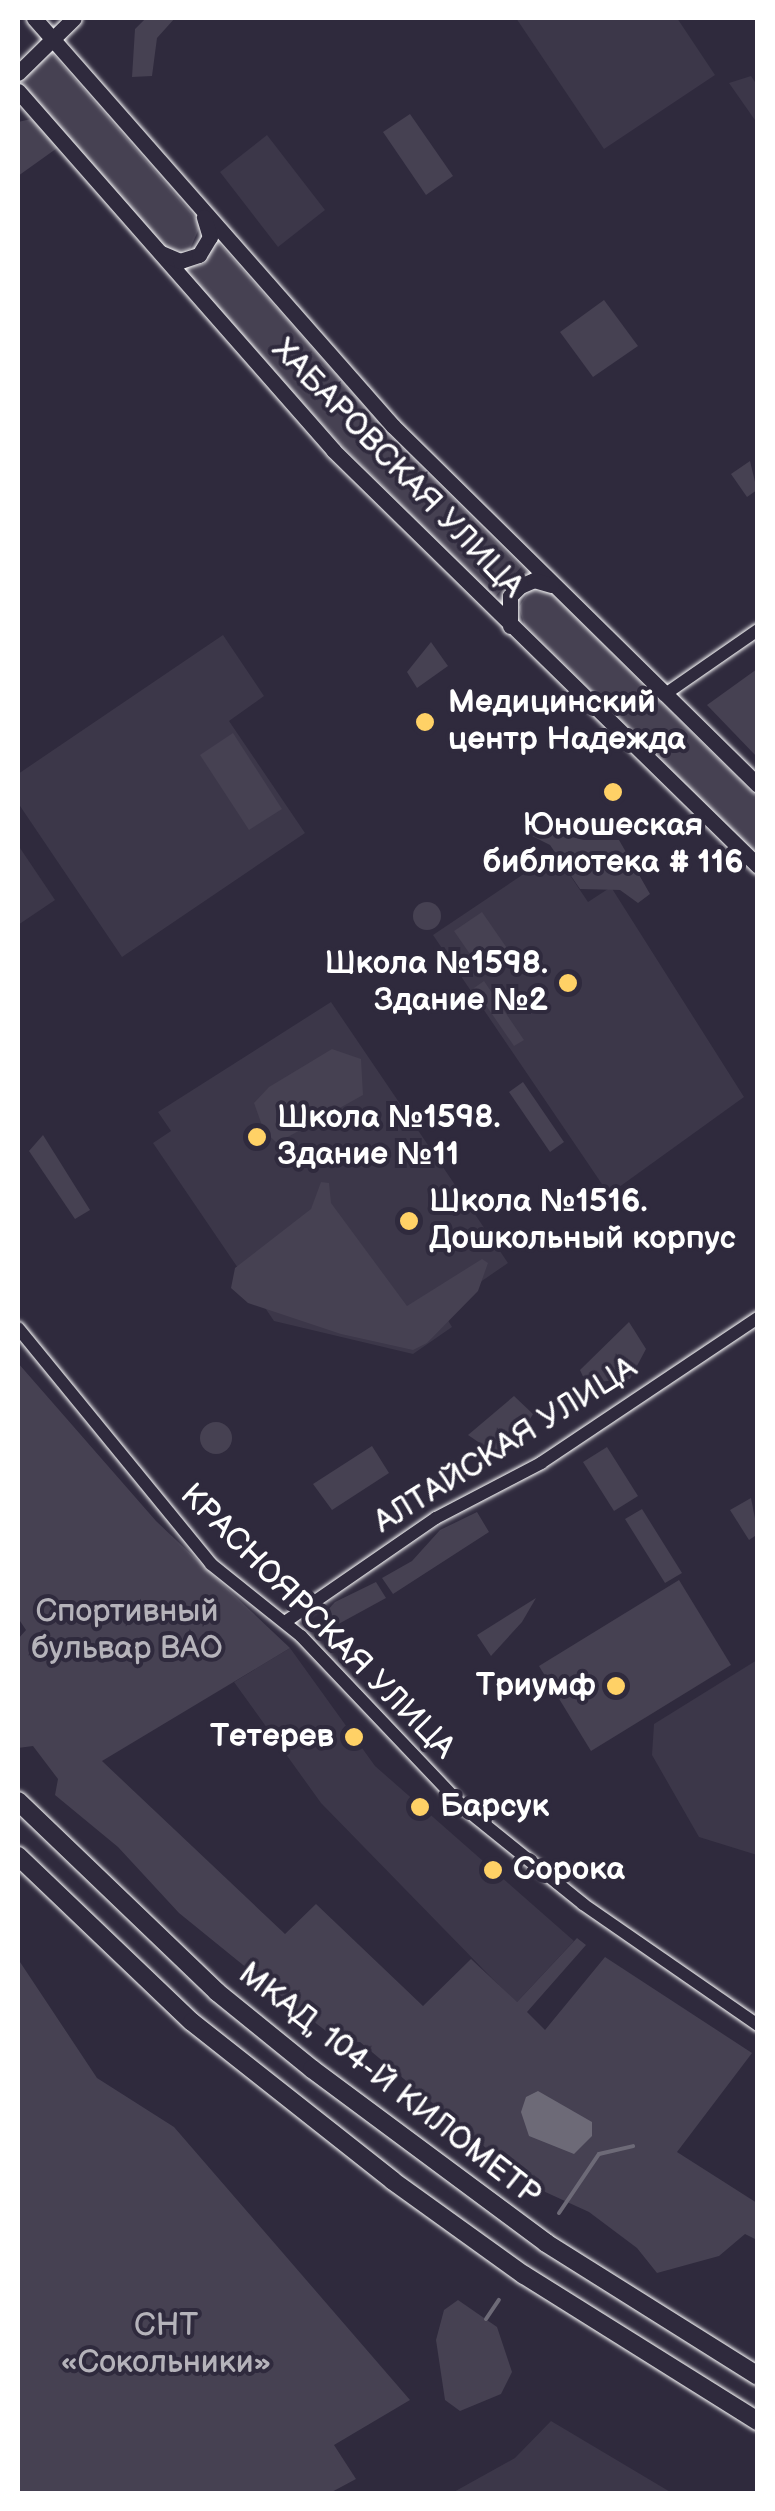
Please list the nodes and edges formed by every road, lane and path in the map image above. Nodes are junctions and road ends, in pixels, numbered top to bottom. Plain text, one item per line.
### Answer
1 (31, 18) edge
2 (74, 18) edge
3 (18, 28) edge
4 (51, 40) junction
5 (18, 73) edge
6 (18, 91) edge
7 (18, 113) edge
8 (40, 117) junction
9 (201, 212) junction
10 (158, 252) junction
11 (551, 585) junction
12 (510, 626) junction
13 (758, 630) edge
14 (664, 695) junction
15 (758, 785) edge
16 (758, 866) edge
17 (758, 1318) edge
18 (18, 1328) edge
19 (285, 1622) junction
20 (18, 1801) edge
21 (18, 1856) edge
22 (758, 2025) edge
23 (758, 2376) edge
24 (758, 2421) edge

1 - 3 main road
1 - 4 main road, ХАБАРОВСКАЯ УЛИЦА
2 - 4 main road
4 - 5 main road
4 - 9 main road, ХАБАРОВСКАЯ УЛИЦА
6 - 8 main road, ХАБАРОВСКАЯ УЛИЦА
7 - 8 street
8 - 10 main road, ХАБАРОВСКАЯ УЛИЦА
9 - 10 main road
9 - 11 main road, ХАБАРОВСКАЯ УЛИЦА
10 - 12 main road, ХАБАРОВСКАЯ УЛИЦА
11 - 12 main road
11 - 14 main road, ХАБАРОВСКАЯ УЛИЦА
12 - 16 main road, ХАБАРОВСКАЯ УЛИЦА
13 - 14 street
14 - 15 main road, ХАБАРОВСКАЯ УЛИЦА
17 - 19 street, АЛТАЙСКАЯ УЛИЦА
18 - 19 street, КРАСНОЯРСКАЯ УЛИЦА
19 - 22 street, КРАСНОЯРСКАЯ УЛИЦА
20 - 23 highway, МКАД, 104-Й КИЛОМЕТР
21 - 24 highway

